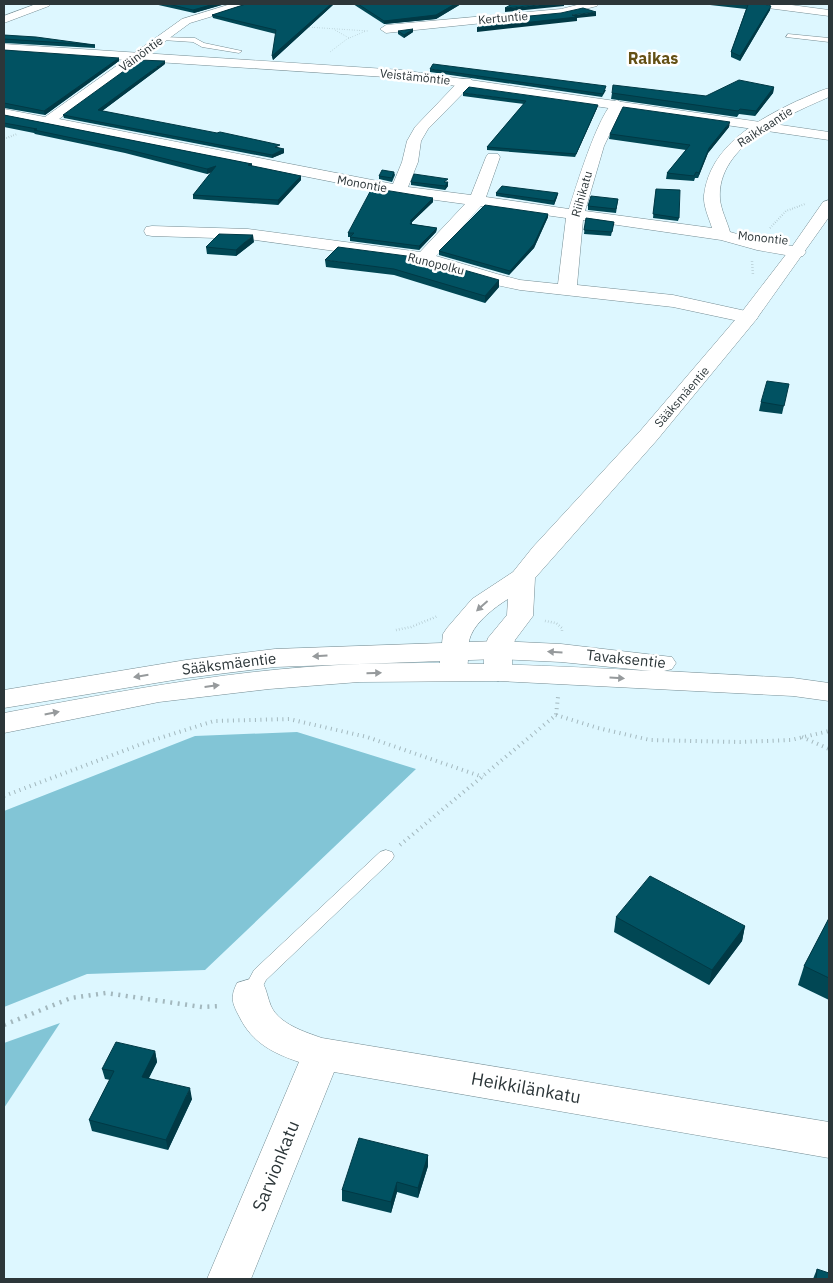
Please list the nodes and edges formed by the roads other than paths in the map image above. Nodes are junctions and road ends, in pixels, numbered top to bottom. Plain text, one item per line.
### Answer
1 (45, 4) edge
2 (242, 4) edge
3 (593, 4) edge
4 (760, 4) edge
5 (425, 11) edge
6 (829, 13) edge
7 (4, 20) edge
8 (441, 24) junction
9 (386, 29) edge
10 (788, 36) dead end
11 (162, 38) junction
12 (829, 40) edge
13 (4, 48) edge
14 (239, 51) dead end
15 (136, 57) junction
16 (466, 82) junction
17 (829, 92) edge
18 (617, 104) junction
19 (4, 112) edge
20 (48, 121) junction
21 (764, 125) junction
22 (827, 134) edge
23 (493, 157) dead end
24 (399, 190) junction
25 (476, 202) junction
26 (829, 205) edge
27 (575, 215) junction
28 (152, 231) dead end
29 (723, 236) junction
30 (800, 248) junction
31 (424, 258) junction
32 (567, 289) junction
33 (748, 317) junction
34 (522, 577) junction
35 (455, 661) junction
36 (498, 661) junction
37 (829, 692) edge
38 (4, 699) edge
39 (4, 723) edge
40 (386, 856) road end
41 (251, 1000) joint
42 (322, 1054) junction
43 (829, 1140) edge
44 (229, 1279) edge

1 - 7 street
2 - 11 street, Väinöntie
3 - 8 street, Kertuntie
4 - 6 street
5 - 8 street
8 - 9 street, Kertuntie
10 - 12 lane
11 - 14 lane
11 - 15 street, Väinöntie
13 - 15 street, Veistämöntie
15 - 16 street, Veistämöntie
15 - 20 street, Väinöntie
16 - 18 street, Veistämöntie
16 - 24 street
17 - 21 street, Raikkaantie
18 - 21 street, Veistämöntie
18 - 27 street, Riihikatu
19 - 20 street, Monontie
20 - 24 street, Monontie
21 - 22 street, Veistämöntie
21 - 29 street, Raikkaantie
23 - 25 street
24 - 25 street, Monontie
25 - 27 street, Monontie
25 - 31 street
26 - 30 street, Sääksmäentie
27 - 29 street, Monontie
27 - 32 street, Riihikatu
28 - 31 street, Runopolku
29 - 30 street, Monontie
30 - 33 street, Sääksmäentie
31 - 32 street, Runopolku
32 - 33 street, Runopolku
33 - 34 street, Sääksmäentie
34 -> 35 street, Sääksmäentie
34 - 36 street
35 - 36 street, Sääksmäentie
35 -> 38 street, Sääksmäentie
39 -> 35 street, Sääksmäentie
36 - 37 street, Tavaksentie
40 - 41 lane
41 - 42 street, Heikkilänkatu
42 - 43 street, Heikkilänkatu
42 - 44 street, Sarvionkatu

